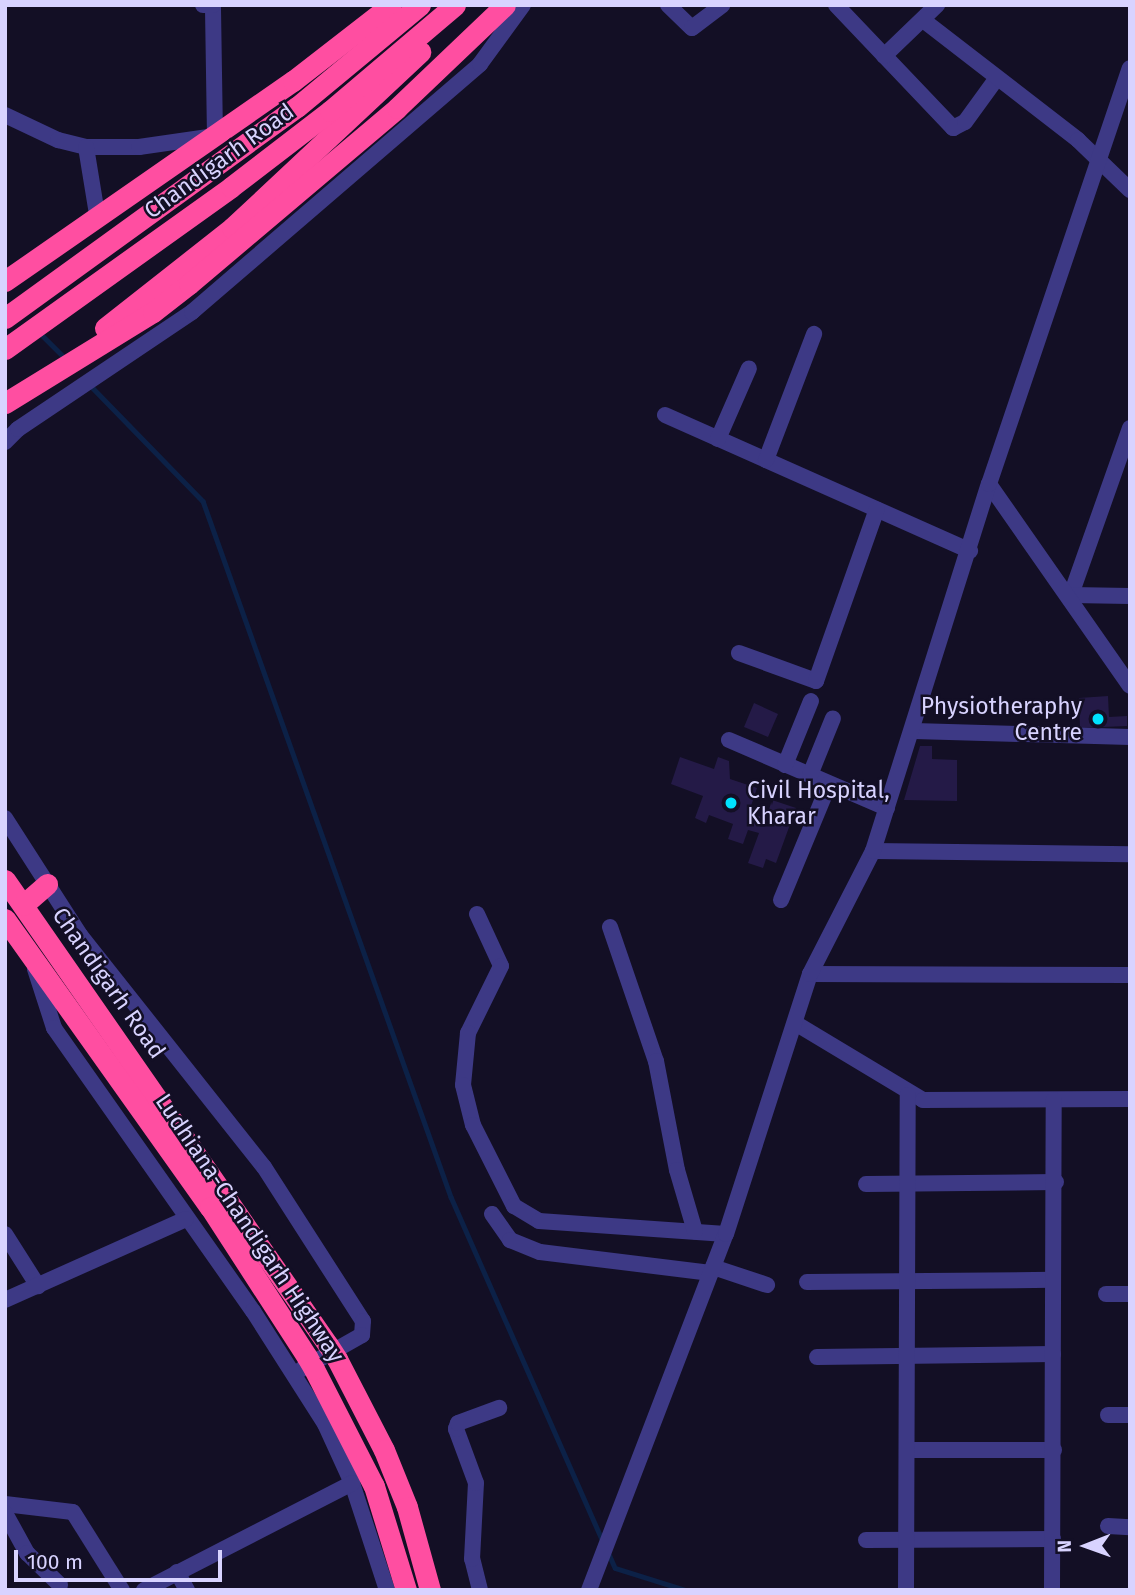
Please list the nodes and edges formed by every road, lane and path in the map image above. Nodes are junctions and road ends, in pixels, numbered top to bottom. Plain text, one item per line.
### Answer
1 (203, 5) edge
2 (391, 5) edge
3 (420, 5) edge
4 (455, 5) edge
5 (465, 5) edge
6 (505, 5) edge
7 (523, 5) edge
8 (668, 5) edge
9 (723, 5) edge
10 (836, 5) edge
11 (937, 5) edge
12 (923, 20) junction
13 (884, 56) junction
14 (1130, 69) edge
15 (996, 78) junction
16 (5, 115) edge
17 (215, 136) junction
18 (86, 147) junction
19 (1099, 158) junction
20 (1130, 190) edge
21 (89, 221) junction
22 (5, 281) edge
23 (5, 318) edge
24 (814, 334) dead end
25 (5, 349) edge
26 (749, 369) dead end
27 (46, 378) junction
28 (5, 403) edge
29 (665, 415) dead end
30 (1130, 428) edge
31 (718, 439) junction
32 (5, 442) edge
33 (766, 460) junction
34 (1121, 474) edge
35 (989, 484) junction
36 (877, 509) junction
37 (970, 551) junction
38 (1071, 595) junction
39 (1130, 596) edge
40 (739, 653) dead end
41 (1130, 686) edge
42 (811, 701) dead end
43 (833, 718) dead end
44 (914, 731) junction
45 (1130, 737) edge
46 (729, 740) dead end
47 (785, 765) junction
48 (810, 775) junction
49 (830, 784) junction
50 (887, 808) junction
51 (5, 818) edge
52 (873, 851) junction
53 (1130, 854) edge
54 (5, 880) edge
55 (47, 884) junction
56 (781, 900) dead end
57 (23, 905) junction
58 (477, 915) dead end
59 (5, 919) edge
60 (610, 927) dead end
61 (29, 953) junction
62 (810, 974) junction
63 (1130, 975) edge
64 (795, 1023) junction
65 (908, 1095) junction
66 (1130, 1099) edge
67 (1054, 1100) junction
68 (910, 1182) junction
69 (1056, 1182) junction
70 (866, 1185) dead end
71 (492, 1214) dead end
72 (186, 1219) junction
73 (695, 1231) junction
74 (5, 1234) edge
75 (726, 1234) junction
76 (712, 1270) junction
77 (1052, 1280) junction
78 (908, 1281) junction
79 (807, 1282) dead end
80 (767, 1285) dead end
81 (38, 1286) junction
82 (1106, 1294) dead end
83 (1130, 1294) edge
84 (5, 1300) edge
85 (1053, 1353) junction
86 (906, 1355) junction
87 (817, 1357) dead end
88 (305, 1367) junction
89 (499, 1408) dead end
90 (1108, 1415) dead end
91 (1130, 1415) edge
92 (907, 1450) junction
93 (1054, 1450) junction
94 (352, 1483) junction
95 (5, 1504) edge
96 (5, 1513) edge
97 (1108, 1526) dead end
98 (1130, 1527) edge
99 (1054, 1539) junction
100 (907, 1540) junction
101 (866, 1541) dead end
102 (177, 1572) junction
103 (60, 1585) dead end
104 (590, 1589) edge
105 (122, 1590) edge
106 (144, 1590) edge
107 (187, 1590) edge
108 (387, 1590) edge
109 (406, 1590) edge
110 (430, 1590) edge
111 (480, 1590) edge
112 (906, 1590) edge
113 (1052, 1590) edge

1 - 17 street
2 - 17 highway
3 - 23 highway, Chandigarh Road
4 - 25 highway, Chandigarh Road
5 - 27 highway
6 - 27 highway
7 - 32 street
8 - 9 street
10 - 13 street
11 - 12 street
12 - 13 street
12 - 15 street
13 - 15 street
14 - 19 street
15 - 19 street
16 - 18 street
17 - 18 street
17 - 21 highway
18 - 21 street
19 - 20 street
19 - 35 street
21 - 22 highway
24 - 33 street
26 - 31 street
27 - 28 highway
29 - 31 street
30 - 34 street
31 - 33 street
33 - 36 street
34 - 38 street
35 - 37 street
35 - 38 street
36 - 37 street
36 - 40 street
37 - 44 street
38 - 39 street
38 - 41 street
42 - 47 street
43 - 48 street
44 - 45 street
44 - 50 street
46 - 47 street
47 - 48 street
48 - 49 street
49 - 50 street
49 - 56 street
50 - 52 street
51 - 55 street
52 - 53 street
52 - 62 street
54 - 57 highway, Chandigarh Road
55 - 57 highway
55 - 88 street
57 - 110 highway, Chandigarh Road
58 - 73 street
59 - 61 highway, Ludhiana-Chandigarh Highway
60 - 73 street
61 - 72 street
61 - 88 highway, Ludhiana-Chandigarh Highway
62 - 63 street
62 - 64 street
64 - 65 street
64 - 75 street
65 - 67 street
65 - 68 street
66 - 67 street
67 - 69 street
68 - 69 street
68 - 70 street
68 - 78 street
69 - 77 street
71 - 76 street
72 - 81 street
72 - 88 street
73 - 75 street
74 - 81 street
75 - 76 street
76 - 80 street
76 - 104 street
77 - 78 street
77 - 85 street
78 - 79 street
78 - 86 street
81 - 84 street
82 - 83 street
85 - 86 street
85 - 93 street
86 - 87 street
86 - 92 street
88 - 94 street
88 - 109 highway, Ludhiana-Chandigarh Highway
89 - 111 street
90 - 91 street
92 - 93 street
92 - 100 street
93 - 99 street
94 - 102 street
94 - 108 street
95 - 105 street
96 - 103 street
97 - 98 street
99 - 100 street
99 - 113 street
100 - 101 street
100 - 112 street
102 - 106 street
102 - 107 street

